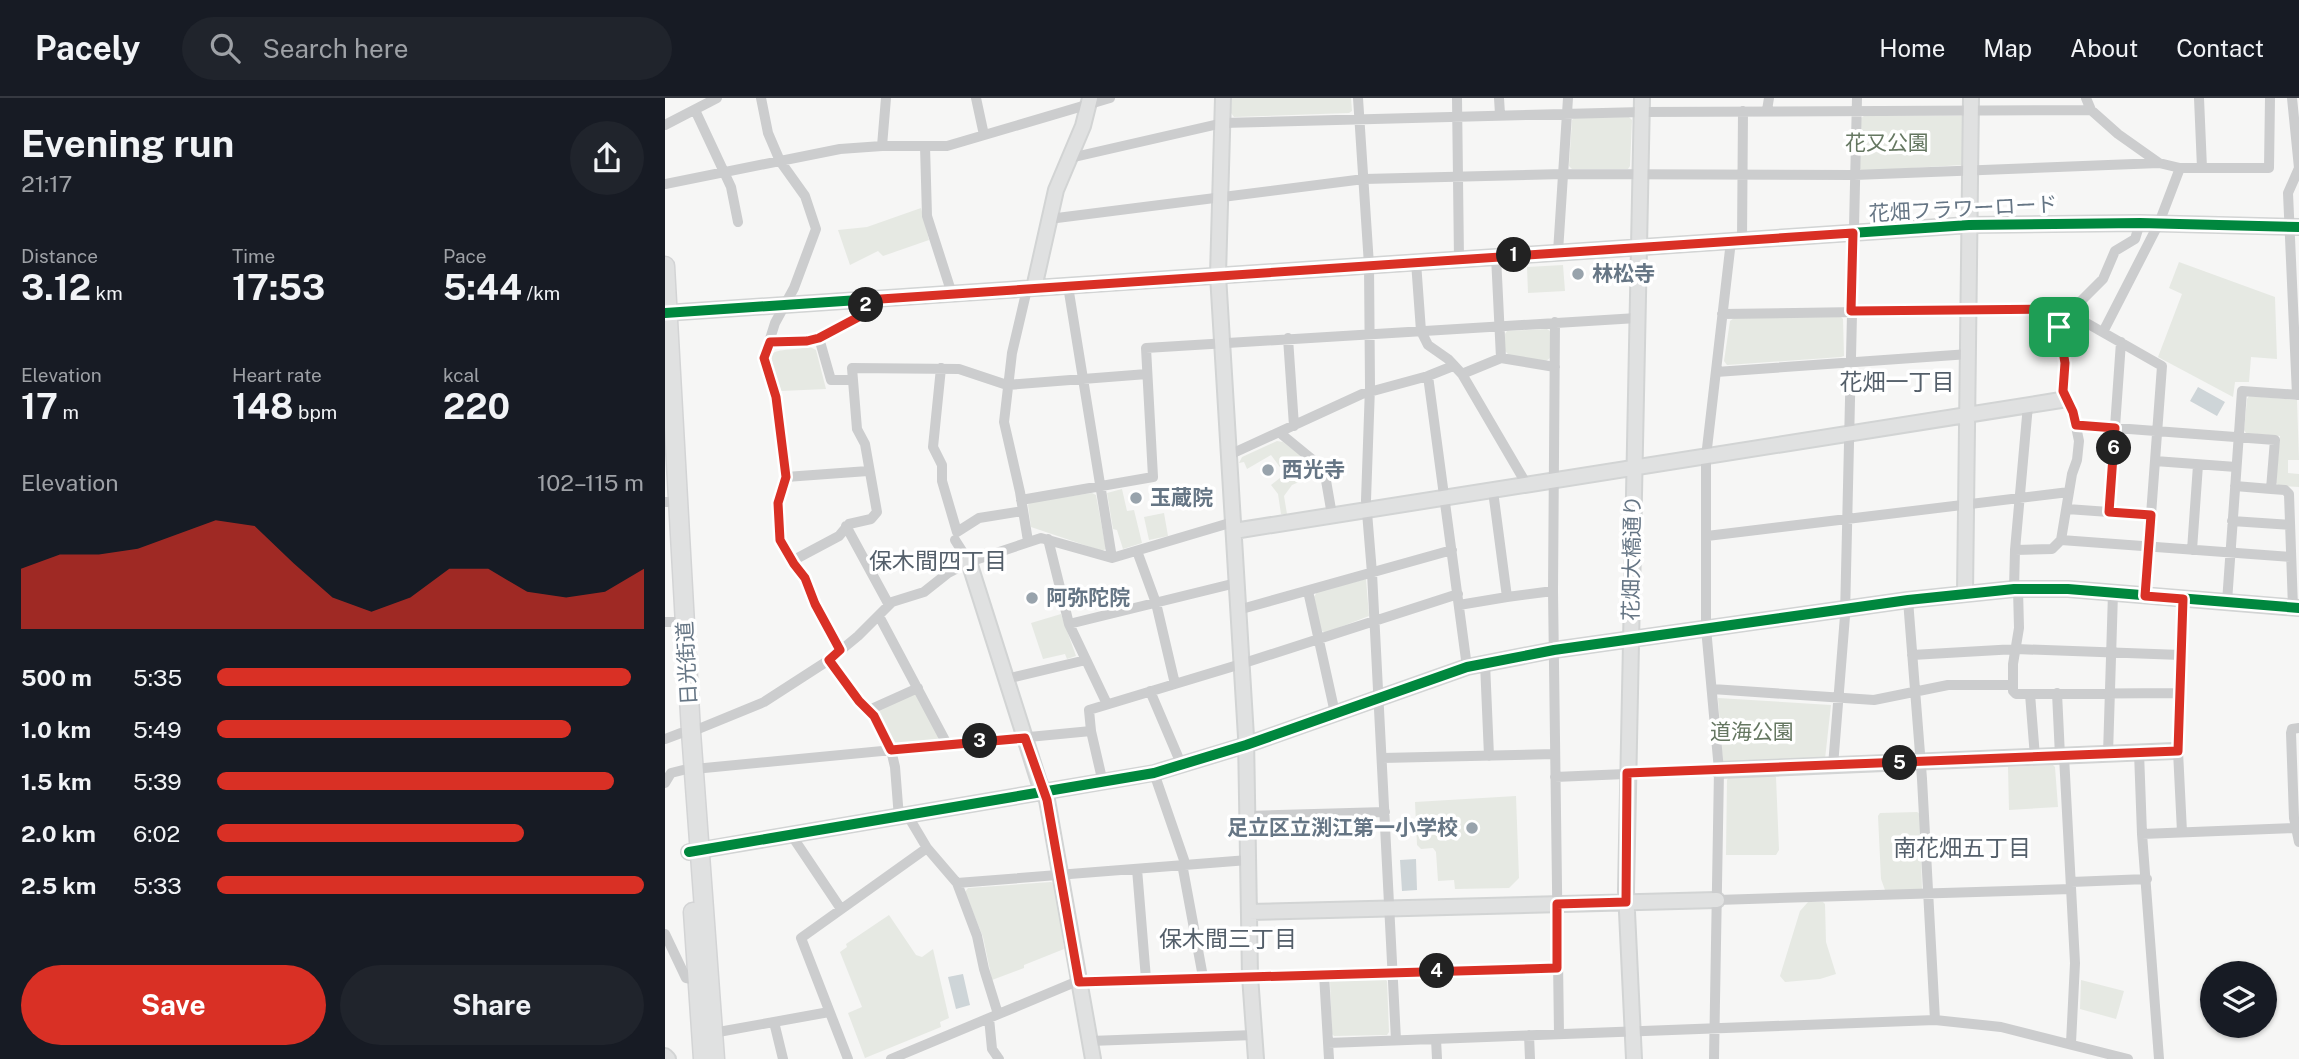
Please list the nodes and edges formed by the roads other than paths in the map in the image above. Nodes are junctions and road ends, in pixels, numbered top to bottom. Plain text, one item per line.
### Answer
1 (717, 98) edge
2 (761, 98) edge
3 (886, 98) edge
4 (976, 98) edge
5 (1110, 98) edge
6 (1223, 98) edge
7 (1358, 98) edge
8 (1457, 98) edge
9 (1499, 98) edge
10 (1568, 98) edge
11 (1729, 98) edge
12 (1769, 98) edge
13 (1857, 98) edge
14 (2086, 98) edge
15 (2199, 98) edge
16 (2270, 98) edge
17 (2292, 98) edge
18 (1090, 101) edge
19 (1971, 104) edge
20 (1642, 105) edge
21 (695, 110) junction
22 (1767, 110) junction
23 (2091, 110) junction
24 (1729, 111) junction
25 (1744, 111) junction
26 (1856, 111) junction
27 (1567, 113) junction
28 (1500, 114) junction
29 (1457, 116) junction
30 (1361, 118) junction
31 (1223, 123) junction
32 (665, 125) edge
33 (984, 135) junction
34 (882, 146) junction
35 (925, 146) junction
36 (1070, 158) junction
37 (780, 161) junction
38 (2159, 163) junction
39 (2180, 168) junction
40 (2202, 168) junction
41 (2299, 168) edge
42 (1970, 171) junction
43 (723, 173) junction
44 (1563, 174) junction
45 (1640, 174) junction
46 (1743, 174) junction
47 (1854, 175) junction
48 (1458, 177) junction
49 (1364, 179) junction
50 (665, 184) edge
51 (1220, 197) junction
52 (1049, 219) junction
53 (738, 222) dead end
54 (2140, 223) junction
55 (2159, 223) junction
56 (1969, 225) junction
57 (2295, 227) edge
58 (1853, 233) junction
59 (1736, 241) junction
60 (1639, 247) junction
61 (1558, 252) junction
62 (1496, 256) junction
63 (1459, 259) junction
64 (1416, 262) junction
65 (1369, 265) junction
66 (665, 266) edge
67 (1218, 275) junction
68 (1068, 286) junction
69 (1030, 288) junction
70 (2296, 288) edge
71 (952, 294) junction
72 (866, 300) junction
73 (785, 305) junction
74 (1969, 310) junction
75 (1851, 311) junction
76 (667, 313) edge
77 (2069, 313) junction
78 (1722, 314) junction
79 (2296, 315) edge
80 (1637, 318) junction
81 (1555, 322) junction
82 (1499, 325) junction
83 (1421, 331) junction
84 (2103, 332) junction
85 (1369, 333) junction
86 (819, 338) junction
87 (1288, 338) junction
88 (770, 342) junction
89 (1222, 342) junction
90 (2121, 342) junction
91 (2297, 343) edge
92 (1969, 354) junction
93 (1501, 358) junction
94 (1849, 361) junction
95 (1453, 366) junction
96 (1555, 367) junction
97 (941, 368) junction
98 (2297, 369) edge
99 (1716, 372) junction
100 (1147, 374) junction
101 (1462, 374) junction
102 (1428, 376) junction
103 (1083, 378) junction
104 (853, 380) junction
105 (1007, 385) junction
106 (1370, 392) junction
107 (2298, 395) edge
108 (2063, 400) junction
109 (2028, 405) junction
110 (1967, 415) junction
111 (2076, 425) junction
112 (1294, 426) junction
113 (2115, 428) junction
114 (2158, 430) junction
115 (1280, 433) junction
116 (1847, 434) junction
117 (2238, 438) junction
118 (1229, 455) junction
119 (1706, 457) junction
120 (665, 458) edge
121 (2155, 461) junction
122 (2198, 465) junction
123 (2236, 467) junction
124 (1634, 468) junction
125 (868, 471) junction
126 (786, 477) junction
127 (1554, 480) junction
128 (1100, 485) junction
129 (1527, 485) junction
130 (2235, 486) junction
131 (2271, 489) junction
132 (1493, 491) junction
133 (2069, 492) junction
134 (1444, 498) junction
135 (2019, 499) junction
136 (666, 502) edge
137 (1966, 504) junction
138 (1022, 506) junction
139 (2067, 509) junction
140 (1367, 510) junction
141 (2109, 512) junction
142 (1332, 515) junction
143 (2151, 515) junction
144 (1845, 519) junction
145 (2232, 521) junction
146 (2290, 524) junction
147 (846, 526) junction
148 (1233, 527) junction
149 (1707, 536) junction
150 (1048, 539) junction
151 (955, 540) dead end
152 (2061, 540) junction
153 (1028, 541) junction
154 (2148, 546) junction
155 (1452, 550) junction
156 (2015, 550) junction
157 (2192, 550) junction
158 (1137, 551) junction
159 (2229, 553) junction
160 (2291, 557) junction
161 (1112, 558) junction
162 (792, 561) junction
163 (969, 562) junction
164 (1372, 573) junction
165 (1236, 583) junction
166 (2016, 589) junction
167 (1308, 591) junction
168 (1553, 591) junction
169 (1965, 593) junction
170 (2113, 593) junction
171 (1458, 594) junction
172 (2145, 596) junction
173 (1507, 597) junction
174 (2183, 599) junction
175 (1908, 600) junction
176 (2227, 602) junction
177 (1156, 603) junction
178 (889, 605) junction
179 (1459, 606) junction
180 (2296, 608) edge
181 (1844, 609) junction
182 (1238, 610) junction
183 (879, 616) junction
184 (1374, 620) junction
185 (670, 622) edge
186 (1069, 624) junction
187 (1706, 628) junction
188 (1319, 638) junction
189 (1630, 639) junction
190 (2016, 649) junction
191 (840, 650) junction
192 (1554, 650) junction
193 (2112, 653) junction
194 (1912, 655) junction
195 (2181, 655) junction
196 (829, 660) junction
197 (1086, 660) junction
198 (1485, 663) junction
199 (1241, 664) junction
200 (1467, 667) junction
201 (1006, 678) junction
202 (1175, 684) junction
203 (2013, 685) junction
204 (918, 688) junction
205 (1712, 689) junction
206 (1915, 690) junction
207 (1150, 691) junction
208 (2057, 693) junction
209 (2111, 693) junction
210 (2180, 693) junction
211 (2030, 694) junction
212 (1378, 697) junction
213 (1838, 698) junction
214 (1107, 704) junction
215 (870, 710) junction
216 (1335, 713) junction
217 (2299, 728) edge
218 (1091, 730) junction
219 (679, 735) edge
220 (1025, 738) junction
221 (947, 744) junction
222 (1246, 745) junction
223 (891, 750) junction
224 (2176, 751) junction
225 (2139, 752) junction
226 (1555, 754) junction
227 (2108, 754) junction
228 (1489, 756) junction
229 (2062, 756) junction
230 (2035, 757) junction
231 (1382, 758) junction
232 (1920, 762) junction
233 (1182, 766) junction
234 (1832, 766) junction
235 (688, 769) junction
236 (1719, 770) junction
237 (1154, 773) junction
238 (1627, 773) junction
239 (1555, 777) junction
240 (665, 783) edge
241 (1103, 783) junction
242 (1044, 793) junction
243 (1385, 813) junction
244 (1247, 816) junction
245 (904, 817) junction
246 (2295, 828) junction
247 (2182, 832) junction
248 (2143, 834) junction
249 (792, 836) junction
250 (2299, 842) edge
251 (927, 848) junction
252 (695, 852) junction
253 (1248, 860) junction
254 (1184, 865) junction
255 (1137, 869) junction
256 (1060, 874) junction
257 (2147, 879) junction
258 (957, 883) junction
259 (2071, 886) junction
260 (1928, 895) junction
261 (1717, 900) junction
262 (1626, 902) junction
263 (1557, 904) junction
264 (1390, 908) junction
265 (841, 909) junction
266 (1249, 912) junction
267 (665, 934) edge
268 (1557, 968) junction
269 (1394, 972) junction
270 (1324, 974) junction
271 (1250, 976) junction
272 (1203, 977) junction
273 (1146, 979) junction
274 (697, 980) junction
275 (1079, 982) junction
276 (829, 1012) junction
277 (993, 1016) junction
278 (1935, 1020) junction
279 (774, 1022) junction
280 (1715, 1027) junction
281 (1632, 1031) junction
282 (713, 1033) junction
283 (1559, 1034) junction
284 (1254, 1035) junction
285 (1529, 1035) junction
286 (1436, 1039) junction
287 (1396, 1040) junction
288 (1090, 1041) junction
289 (1328, 1043) junction
290 (2071, 1044) junction
291 (703, 1059) edge
292 (715, 1059) edge
293 (783, 1059) edge
294 (848, 1059) edge
295 (891, 1059) edge
296 (999, 1059) edge
297 (1093, 1059) edge
298 (1256, 1059) edge
299 (1329, 1059) edge
300 (1437, 1059) edge
301 (1530, 1059) edge
302 (1634, 1059) edge
303 (1714, 1059) edge
304 (2128, 1059) edge
305 (2159, 1059) edge

1 - 21 street
2 - 37 street
3 - 34 street
4 - 33 street
5 - 18 street
6 - 31 street
7 - 30 street
8 - 29 street
9 - 28 street
10 - 27 street
11 - 24 street
12 - 22 street
13 - 26 street
14 - 23 street
15 - 40 street
16 - 40 street
17 - 41 street
18 - 33 street
18 - 36 street
19 - 23 street
19 - 26 street
19 - 42 street
20 - 24 street
20 - 27 street
20 - 45 street, 花畑大橋通り
21 - 32 street
21 - 43 street
22 - 25 street
22 - 26 street
23 - 38 street
24 - 25 street
25 - 46 street
26 - 47 street
27 - 28 street
27 - 44 street
28 - 29 street
29 - 30 street
29 - 48 street
30 - 31 street
30 - 49 street
31 - 36 street
31 - 51 street
33 - 35 street
34 - 35 street
34 - 37 street
35 - 71 street
36 - 52 street
37 - 43 street
37 - 73 street
38 - 39 street
38 - 42 street
39 - 40 street
39 - 55 street
41 - 57 street
42 - 47 street
42 - 56 street
43 - 50 street
43 - 53 street
44 - 45 street
44 - 48 street
44 - 61 street
45 - 46 street
45 - 60 street, 花畑大橋通り
46 - 47 street
46 - 59 street
47 - 58 street
48 - 49 street
48 - 63 street
49 - 51 street
49 - 65 street
51 - 52 street
51 - 67 street
52 - 69 street
54 - 55 street, 花畑フラワーロード
54 - 56 street, 花畑フラワーロード
54 - 77 street
55 - 57 street, 花畑フラワーロード
55 - 84 street
56 - 58 street, 花畑フラワーロード
56 - 74 street
57 - 70 street
58 - 59 street, 花畑フラワーロード
58 - 75 street
59 - 60 street, 花畑フラワーロード
59 - 78 street
60 - 61 street, 花畑フラワーロード
60 - 80 street, 花畑大橋通り
61 - 62 street, 花畑フラワーロード
62 - 63 street, 花畑フラワーロード
62 - 82 street
63 - 64 street, 花畑フラワーロード
64 - 65 street, 花畑フラワーロード
64 - 83 street
65 - 67 street, 花畑フラワーロード
65 - 85 street
66 - 76 highway, 日光街道
67 - 68 street, 花畑フラワーロード
67 - 89 street
68 - 69 street, 花畑フラワーロード
68 - 103 street
69 - 71 street, 花畑フラワーロード
69 - 105 street
70 - 79 street
71 - 72 street, 花畑フラワーロード
72 - 73 street, 花畑フラワーロード
72 - 86 street
73 - 76 street, 花畑フラワーロード
73 - 88 street
74 - 75 street
74 - 77 street
74 - 92 street
75 - 78 street
75 - 94 street
76 - 219 highway, 日光街道
77 - 84 street
77 - 108 street
78 - 99 street
79 - 91 street
80 - 81 street
80 - 124 street, 花畑大橋通り
81 - 82 street
81 - 96 street
82 - 83 street
82 - 93 street
83 - 85 street
83 - 95 street
84 - 90 street
85 - 87 street
85 - 106 street
86 - 88 street
86 - 104 street
87 - 89 street
87 - 112 street
88 - 126 street
89 - 100 street
89 - 118 street
90 - 113 street
90 - 114 street
91 - 98 street
92 - 94 street
92 - 110 street
93 - 96 street
93 - 101 street
94 - 99 street
94 - 116 street
95 - 101 street
95 - 102 street
96 - 127 street
97 - 104 street
97 - 105 street
97 - 138 street
98 - 107 street
99 - 119 street
100 - 103 street
100 - 128 street
101 - 129 street
102 - 106 street
102 - 134 street
103 - 105 street
103 - 128 street
104 - 125 street
105 - 138 street
106 - 112 street
106 - 140 street
107 - 117 street
108 - 109 street
108 - 111 street
109 - 110 street
109 - 135 street
110 - 116 street
110 - 137 street
111 - 113 street
111 - 133 street
112 - 115 street
113 - 114 street
113 - 141 street
114 - 117 street
114 - 121 street
115 - 118 street
115 - 142 street
116 - 119 street
116 - 144 street
117 - 123 street
117 - 131 street
118 - 148 street
119 - 124 street
119 - 149 street
120 - 136 highway, 日光街道
121 - 122 street
121 - 143 street
122 - 123 street
122 - 157 street
123 - 130 street
124 - 127 street
124 - 189 street, 花畑大橋通り
125 - 126 street
125 - 147 street
126 - 162 street
127 - 129 street
127 - 168 street
128 - 138 street
128 - 161 street
129 - 132 street
130 - 131 street
130 - 145 street
131 - 146 street
132 - 134 street
132 - 173 street
133 - 135 street
133 - 139 street
134 - 140 street
134 - 155 street
135 - 137 street
135 - 156 street
136 - 185 highway, 日光街道
137 - 144 street
137 - 169 street
138 - 153 street
139 - 141 street
139 - 152 street
140 - 142 street
140 - 164 street
141 - 143 street
142 - 148 street
143 - 154 street
144 - 149 street
144 - 181 street
145 - 146 street
145 - 159 street
146 - 160 street
147 - 162 street
147 - 178 street
148 - 158 street
148 - 165 street
149 - 187 street
150 - 153 street
150 - 161 street
150 - 186 street
151 - 163 street
152 - 154 street
152 - 156 street
153 - 163 street
154 - 157 street
154 - 172 street
155 - 164 street
155 - 171 street
156 - 166 street
157 - 159 street
158 - 161 street
158 - 177 street
159 - 160 street
159 - 176 street
160 - 180 street
162 - 191 street
163 - 178 street
163 - 201 street
164 - 167 street
164 - 184 street
165 - 177 street
165 - 182 street
166 - 169 street
166 - 170 street
166 - 190 street
167 - 182 street
167 - 188 street
168 - 173 street
168 - 192 street
169 - 175 street
170 - 172 street
170 - 193 street
171 - 179 street
171 - 184 street
172 - 174 street
173 - 179 street
174 - 176 street
174 - 195 street
175 - 181 street
175 - 194 street
176 - 180 street
177 - 186 street
177 - 202 street
178 - 183 street
179 - 200 street
181 - 187 street
181 - 213 street
182 - 199 street
183 - 191 street
183 - 204 street
184 - 188 street
184 - 212 street
185 - 219 highway, 日光街道
186 - 197 street
187 - 189 street
187 - 205 street
188 - 199 street
188 - 216 street
189 - 192 street
189 - 238 street, 花畑大橋通り
190 - 193 street
190 - 194 street
190 - 203 street
191 - 196 street
192 - 198 street
192 - 226 street
193 - 195 street
193 - 209 street
194 - 206 street
195 - 210 street
196 - 215 street
196 - 219 street
197 - 201 street
197 - 214 street
198 - 200 street
198 - 228 street
199 - 202 street
199 - 222 street
200 - 212 street
201 - 220 street
202 - 207 street
203 - 206 street
203 - 211 street
204 - 215 street
204 - 221 street
205 - 213 street
205 - 236 street
206 - 213 street
206 - 232 street
207 - 214 street
207 - 233 street
208 - 209 street
208 - 211 street
208 - 229 street
209 - 210 street
209 - 227 street
210 - 224 street
211 - 230 street
212 - 216 street
212 - 231 street
213 - 234 street
214 - 218 street
215 - 223 street
216 - 222 street
217 - 246 street
218 - 220 street
218 - 241 street
219 - 235 highway, 日光街道
220 - 221 street
220 - 242 street
221 - 223 street
222 - 233 street
222 - 244 street
223 - 235 street
223 - 245 street
224 - 225 street
224 - 247 street
225 - 227 street
225 - 248 street
226 - 228 street
226 - 239 street
227 - 229 street
228 - 231 street
229 - 230 street
229 - 259 street
230 - 232 street
231 - 243 street
232 - 234 street
232 - 260 street
233 - 237 street
234 - 236 street
235 - 240 street
235 - 252 highway, 日光街道
236 - 238 street
236 - 261 street
237 - 241 street
237 - 254 street
238 - 239 street
238 - 262 street, 花畑大橋通り
239 - 263 street
241 - 242 street
242 - 245 street
242 - 256 street
243 - 244 street
243 - 264 street
244 - 253 street
245 - 249 street
245 - 251 street
246 - 247 street
246 - 250 street
247 - 248 street
248 - 257 street
249 - 252 street
249 - 265 street
251 - 258 street
251 - 265 street
252 - 274 highway, 日光街道
252 - 282 highway, 日光街道
253 - 254 street
253 - 266 street
254 - 255 street
254 - 272 street
255 - 256 street
255 - 273 street
256 - 258 street
256 - 275 street
257 - 259 street
257 - 305 street
258 - 277 street
259 - 260 street
259 - 290 street
260 - 261 street
260 - 278 street
261 - 262 street
261 - 280 street
262 - 263 street
262 - 281 street, 花畑大橋通り
263 - 264 street
263 - 268 street
264 - 266 street
264 - 269 street
265 - 276 street
266 - 271 street
267 - 274 street
268 - 269 street
268 - 283 street
269 - 270 street
269 - 287 street
270 - 271 street
270 - 289 street
271 - 272 street
271 - 284 street
272 - 273 street
273 - 275 street
274 - 291 highway, 日光街道
275 - 277 street
275 - 288 street
276 - 279 street
276 - 294 street
277 - 295 street
277 - 296 street
278 - 280 street
278 - 290 street
279 - 282 street
279 - 293 street
280 - 281 street
280 - 303 street
281 - 283 street
281 - 302 street, 花畑大橋通り
282 - 292 highway, 日光街道
283 - 285 street
284 - 288 street
284 - 298 street
285 - 286 street
285 - 301 street
286 - 287 street
286 - 300 street
287 - 289 street
288 - 297 street
289 - 299 street
290 - 304 street

